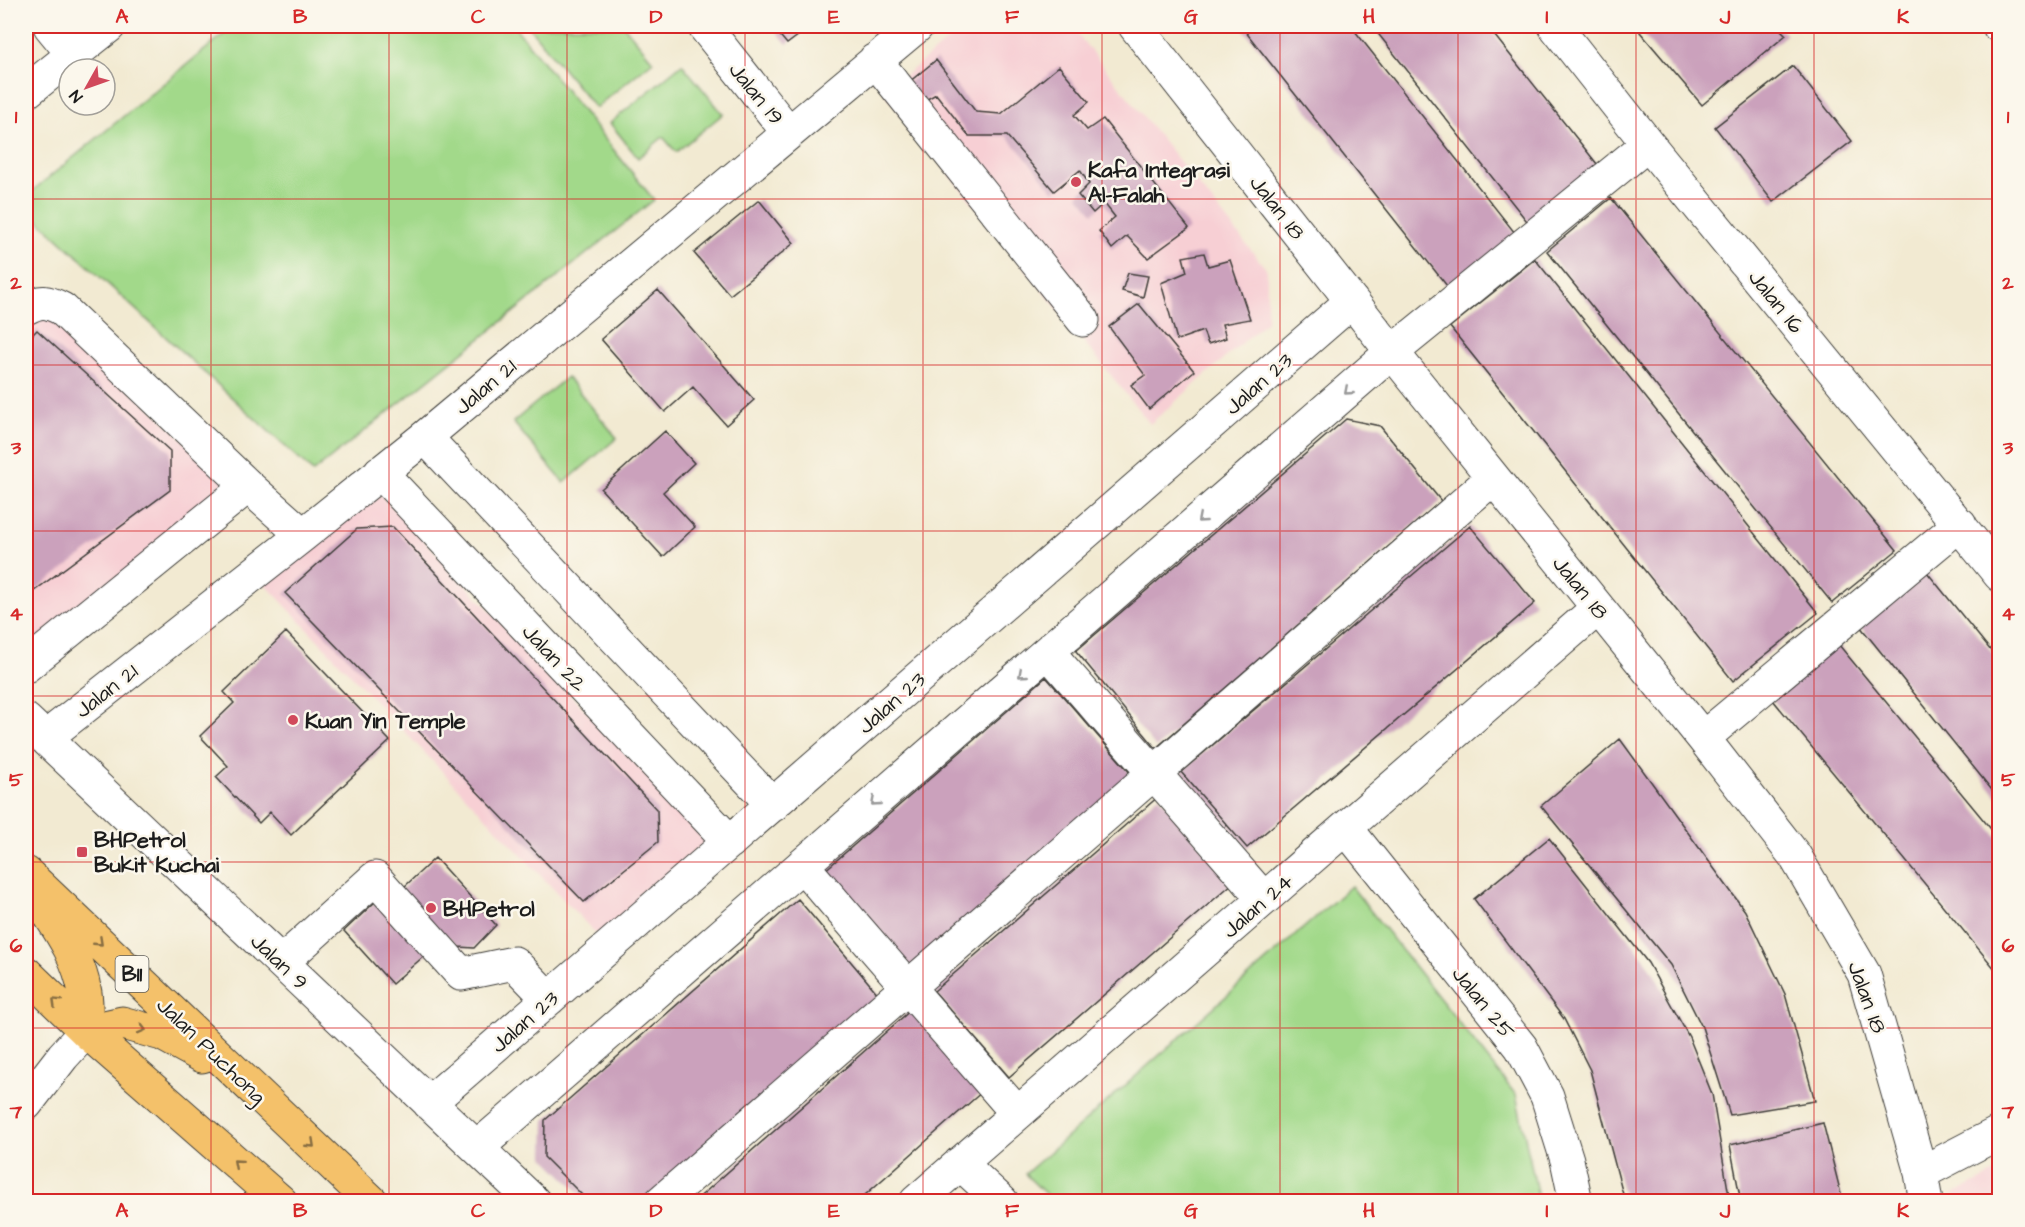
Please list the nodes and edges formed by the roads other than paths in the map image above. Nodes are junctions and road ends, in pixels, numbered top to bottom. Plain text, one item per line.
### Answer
1 (50, 26) edge
2 (110, 26) edge
3 (704, 26) edge
4 (917, 26) edge
5 (1135, 26) edge
6 (1555, 26) edge
7 (73, 54) junction
8 (875, 60) junction
9 (26, 92) edge
10 (788, 132) junction
11 (1648, 144) junction
12 (1352, 301) junction
13 (26, 309) edge
14 (1083, 320) dead end
15 (1392, 352) junction
16 (425, 436) junction
17 (381, 472) junction
18 (1493, 478) junction
19 (248, 486) junction
20 (1960, 524) junction
21 (303, 535) junction
22 (2000, 575) edge
23 (1598, 608) junction
24 (1048, 652) junction
25 (26, 666) edge
26 (35, 729) edge
27 (1703, 738) junction
28 (1153, 773) junction
29 (772, 805) junction
30 (1346, 828) junction
31 (730, 842) junction
32 (802, 866) junction
33 (26, 873) edge
34 (26, 878) edge
35 (1264, 899) junction
36 (282, 963) junction
37 (26, 973) edge
38 (908, 987) junction
39 (549, 999) junction
40 (86, 1031) junction
41 (63, 1056) junction
42 (238, 1075) junction
43 (26, 1077) edge
44 (429, 1103) junction
45 (26, 1104) edge
46 (1017, 1113) junction
47 (2000, 1132) edge
48 (477, 1148) junction
49 (960, 1163) junction
50 (1924, 1187) edge
51 (281, 1202) edge
52 (372, 1202) edge
53 (534, 1202) edge
54 (661, 1202) edge
55 (916, 1202) edge
56 (1002, 1202) edge
57 (1576, 1202) edge

1 - 7 street
2 - 7 street
3 - 10 street, Jalan 19
4 - 8 street, Jalan 21
5 - 12 street, Jalan 18
6 - 11 street, Jalan 16
7 - 9 street
8 - 10 street, Jalan 21
8 - 14 street
10 - 16 street, Jalan 21
11 - 15 street
11 - 20 street, Jalan 16
12 - 15 street, Jalan 18
12 - 29 street, Jalan 23
13 - 19 street
15 - 18 street, Jalan 18
15 -> 24 street
16 - 17 street, Jalan 21
16 - 29 street
17 - 21 street, Jalan 21
17 - 31 street, Jalan 22
18 - 23 street, Jalan 18
18 - 28 street
19 - 21 street
19 - 25 street
20 - 22 street, Jalan 16
20 - 27 street
21 - 26 street, Jalan 21
23 - 27 street, Jalan 18
23 - 30 street, Jalan 24
24 - 28 street
24 -> 32 street
26 - 36 street, Jalan 9
27 - 50 street, Jalan 18
28 - 35 street
28 - 38 street
29 - 31 street, Jalan 23
30 - 35 street, Jalan 24
30 - 57 street, Jalan 25
31 - 39 street, Jalan 23
32 - 38 street
32 - 48 street
33 -> 42 main road, Jalan Puchong / B11
34 - 40 main road
35 - 46 street, Jalan 24
36 - 39 street
36 - 44 street, Jalan 9
40 -> 37 main road
38 - 46 street
38 - 54 street
39 - 44 street, Jalan 23
40 - 41 street
40 -> 42 main road
51 -> 40 main road
41 - 43 street
41 - 45 street
42 -> 52 main road, Jalan Puchong / B11
44 - 48 street, Jalan 9
46 - 49 street, Jalan 24
47 - 50 street
48 - 53 street, Jalan 9
49 - 55 street, Jalan 24
49 - 56 street

